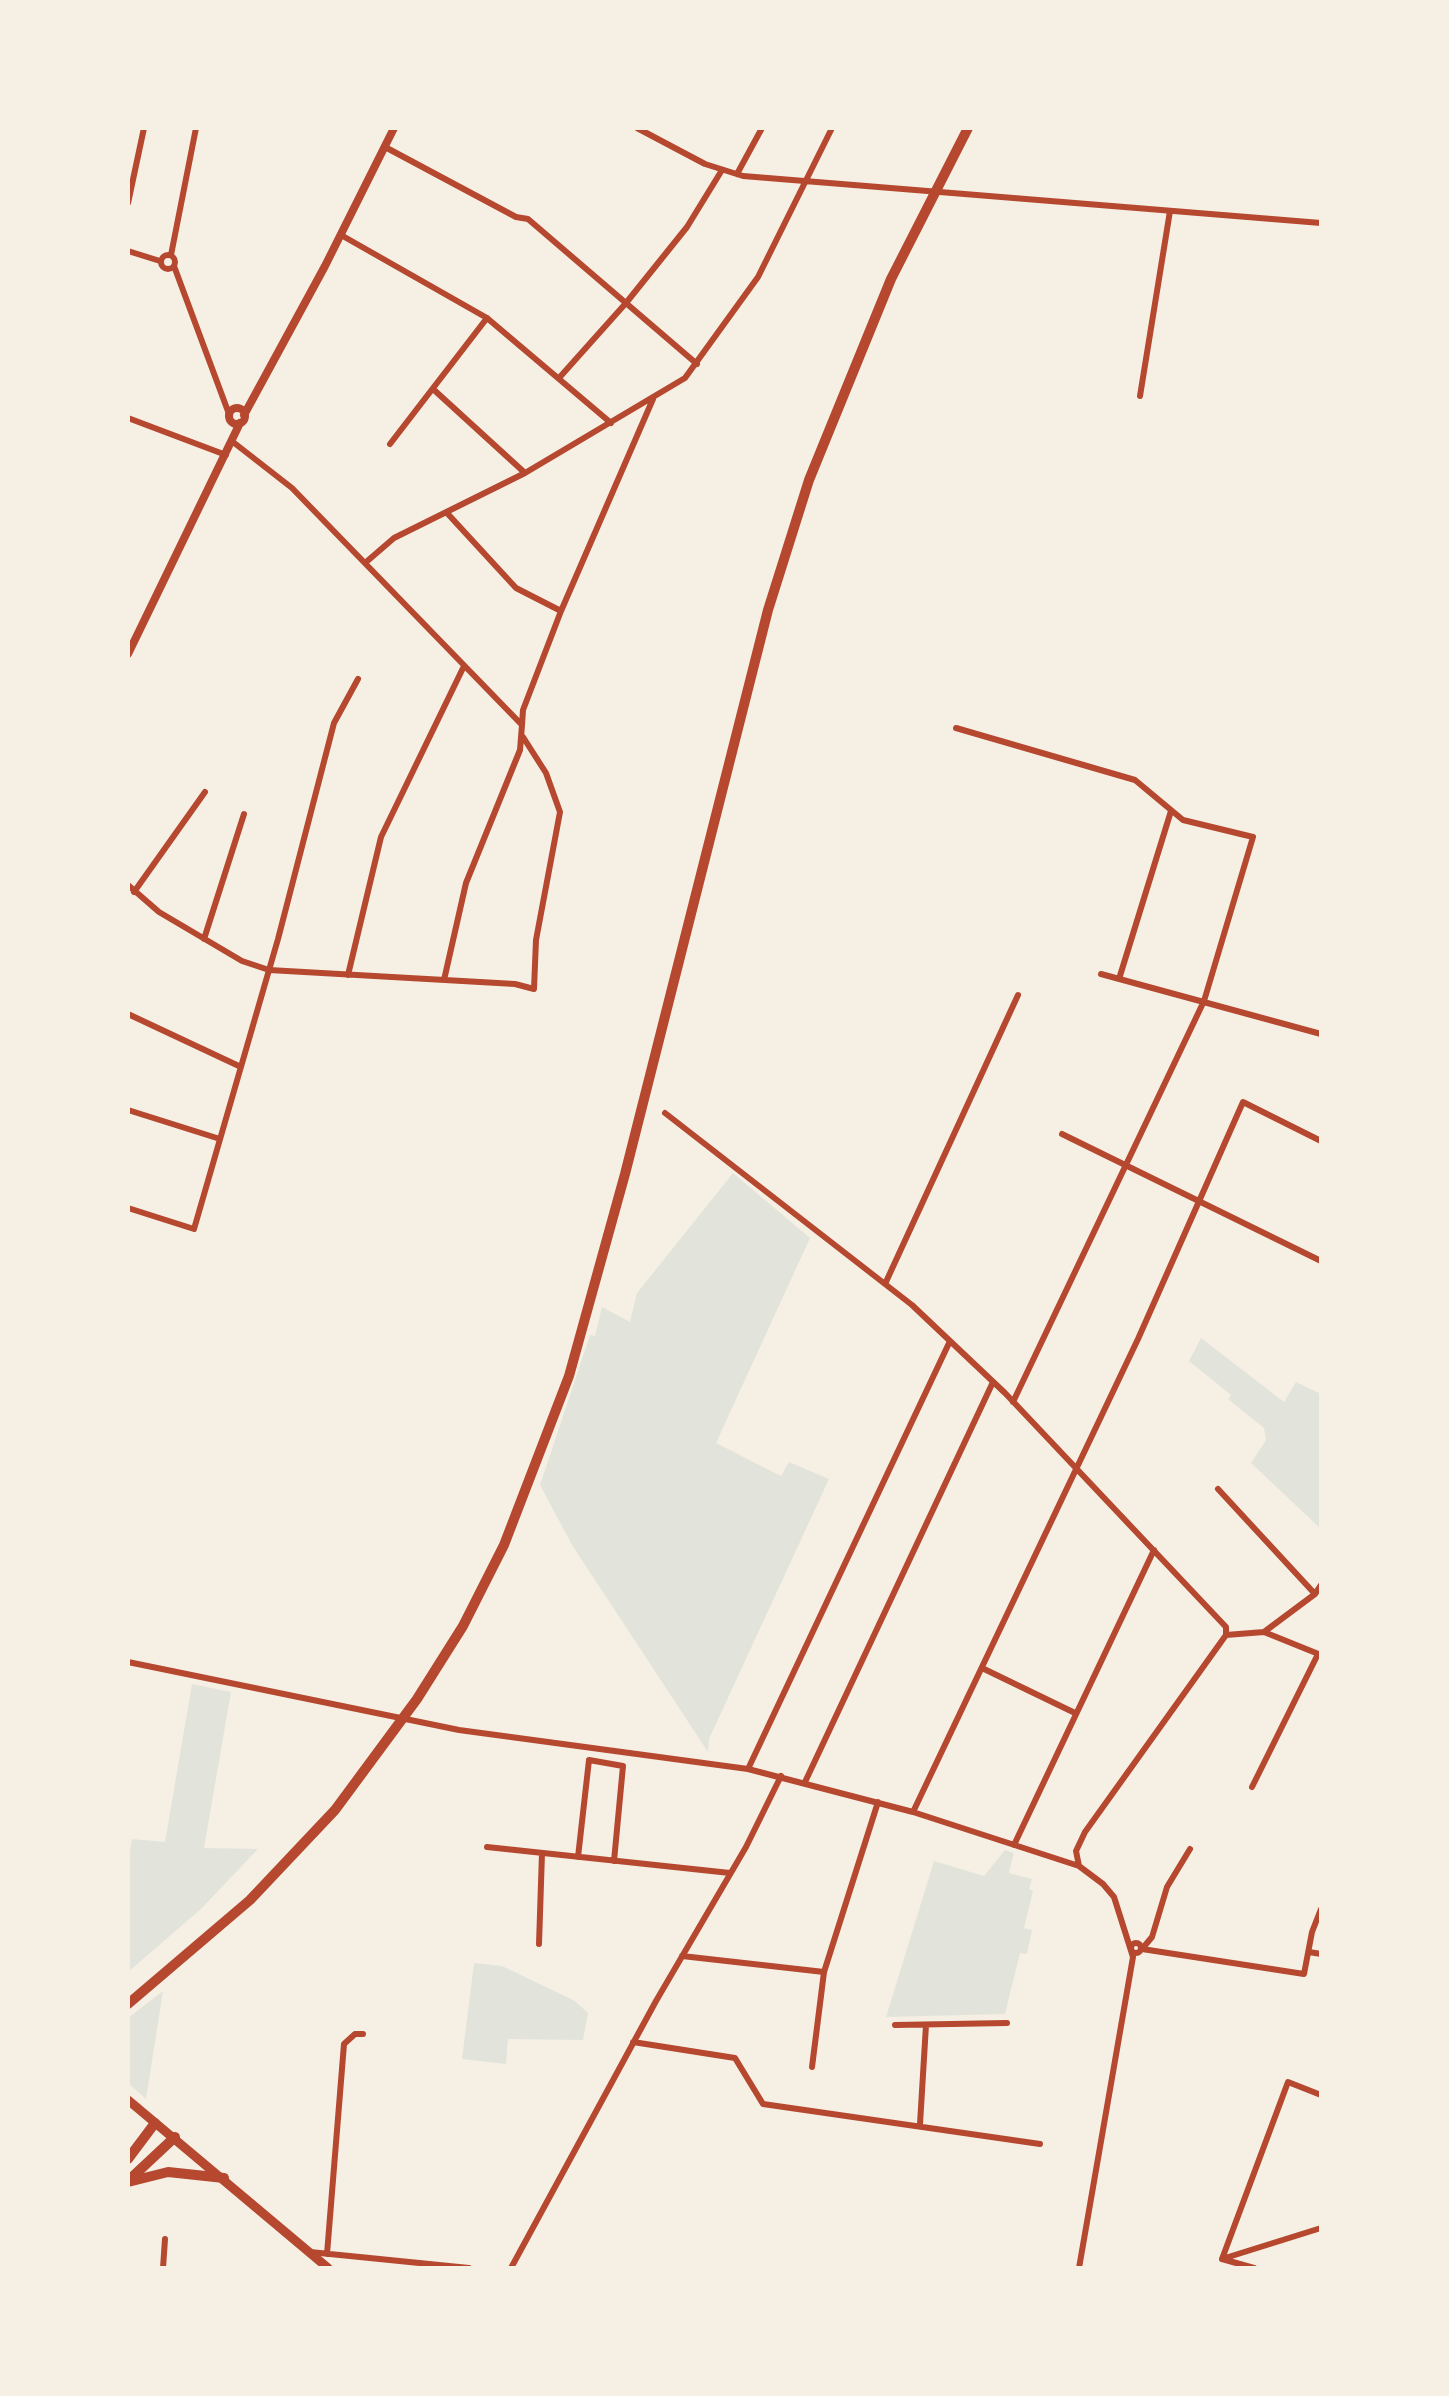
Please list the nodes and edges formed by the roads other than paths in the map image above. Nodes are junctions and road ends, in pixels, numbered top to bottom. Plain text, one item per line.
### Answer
1 (144, 128) edge
2 (196, 128) edge
3 (394, 128) edge
4 (637, 128) edge
5 (762, 128) edge
6 (832, 128) edge
7 (968, 128) edge
8 (652, 132) edge
9 (385, 147) junction
10 (722, 170) junction
11 (737, 174) junction
12 (805, 182) junction
13 (128, 203) edge
14 (1170, 211) junction
15 (1321, 223) edge
16 (341, 235) junction
17 (128, 251) edge
18 (171, 255) junction
19 (160, 261) junction
20 (174, 266) junction
21 (626, 303) junction
22 (487, 318) junction
23 (697, 364) junction
24 (559, 378) junction
25 (433, 389) junction
26 (1140, 396) dead end
27 (653, 398) junction
28 (229, 414) joint
29 (128, 418) edge
30 (242, 419) junction
31 (611, 423) junction
32 (233, 442) junction
33 (390, 444) dead end
34 (226, 456) junction
35 (525, 473) junction
36 (447, 513) junction
37 (365, 563) junction
38 (561, 611) junction
39 (128, 654) edge
40 (464, 666) junction
41 (358, 679) dead end
42 (522, 725) junction
43 (956, 728) dead end
44 (523, 737) junction
45 (205, 792) dead end
46 (1171, 811) junction
47 (244, 814) dead end
48 (128, 885) edge
49 (134, 892) junction
50 (204, 939) junction
51 (269, 970) junction
52 (1101, 974) dead end
53 (348, 975) junction
54 (1119, 979) junction
55 (444, 980) junction
56 (1018, 995) dead end
57 (1204, 1001) junction
58 (128, 1014) edge
59 (1321, 1034) edge
60 (241, 1067) junction
61 (128, 1110) edge
62 (665, 1113) dead end
63 (1062, 1134) dead end
64 (220, 1139) junction
65 (1321, 1141) edge
66 (1125, 1164) junction
67 (1201, 1200) junction
68 (128, 1208) edge
69 (1321, 1261) edge
70 (885, 1284) junction
71 (950, 1341) junction
72 (993, 1382) junction
73 (1013, 1402) junction
74 (1076, 1468) junction
75 (1218, 1489) dead end
76 (1154, 1550) junction
77 (1321, 1585) edge
78 (1315, 1594) junction
79 (1264, 1632) junction
80 (1226, 1635) junction
81 (1319, 1655) edge
82 (128, 1662) edge
83 (982, 1668) junction
84 (1075, 1713) junction
85 (748, 1769) junction
86 (781, 1776) junction
87 (805, 1782) junction
88 (1252, 1787) dead end
89 (878, 1802) junction
90 (913, 1812) junction
91 (1014, 1845) junction
92 (487, 1847) dead end
93 (1190, 1849) dead end
94 (542, 1853) junction
95 (578, 1857) junction
96 (614, 1861) junction
97 (1079, 1866) junction
98 (730, 1873) junction
99 (1321, 1909) edge
100 (539, 1944) dead end
101 (1131, 1949) junction
102 (1142, 1949) junction
103 (1309, 1952) junction
104 (1321, 1954) edge
105 (682, 1956) junction
106 (824, 1972) junction
107 (128, 2004) edge
108 (1007, 2023) dead end
109 (895, 2025) dead end
110 (926, 2025) junction
111 (363, 2034) dead end
112 (633, 2042) junction
113 (812, 2067) dead end
114 (1321, 2095) edge
115 (128, 2100) edge
116 (155, 2123) junction
117 (920, 2124) junction
118 (175, 2137) junction
119 (1040, 2144) dead end
120 (128, 2159) edge
121 (224, 2178) junction
122 (128, 2182) edge
123 (1321, 2228) edge
124 (165, 2239) dead end
125 (310, 2252) junction
126 (327, 2254) junction
127 (1222, 2259) junction
128 (163, 2268) edge
129 (328, 2268) edge
130 (469, 2268) edge
131 (511, 2268) edge
132 (1079, 2268) edge
133 (1254, 2268) edge

1 - 13 street
2 - 18 street
3 - 9 street
4 - 8 street
5 - 11 street
6 - 12 street
7 - 107 highway
8 - 10 street
9 - 16 street
9 - 21 street
10 - 11 street
10 - 21 street
11 - 12 street
12 - 14 street
12 - 23 street
14 - 15 street
14 - 26 street
16 - 22 street
16 - 30 street
17 - 19 street
18 - 19 street
18 - 20 street
19 - 20 street
20 - 28 street
21 - 23 street
21 - 24 street
22 - 24 street
22 - 25 street
23 - 27 street
24 - 31 street
25 - 33 street
25 - 35 street
27 - 31 street
27 - 38 street
28 - 30 street
29 - 34 street
30 - 32 street
31 - 35 street
32 - 34 street
32 - 37 street
34 - 39 street
35 - 36 street
36 - 37 street
36 - 38 street
37 - 40 street
38 - 42 street
40 - 42 street
40 - 53 street
41 - 51 street
42 - 44 street
43 - 46 street
44 - 55 street
44 - 55 street
45 - 49 street
46 - 54 street
46 - 57 street
47 - 50 street
48 - 49 street
49 - 50 street
50 - 51 street
51 - 53 street
51 - 60 street
52 - 54 street
53 - 55 street
54 - 57 street
56 - 70 street
57 - 59 street
57 - 66 street
58 - 60 street
60 - 64 street
61 - 64 street
62 - 70 street
63 - 66 street
64 - 68 street
65 - 67 street
66 - 67 street
66 - 73 street
67 - 69 street
67 - 74 street
70 - 71 street
71 - 72 street
71 - 85 street
72 - 73 street
72 - 87 street
73 - 74 street
74 - 76 street
74 - 83 street
75 - 78 street
76 - 80 street
76 - 84 street
77 - 78 street
78 - 79 street
79 - 80 street
79 - 81 street
80 - 97 street
81 - 88 street
82 - 85 street
83 - 84 street
83 - 90 street
84 - 91 street
85 - 86 street
86 - 87 street
86 - 98 street
87 - 89 street
89 - 90 street
89 - 106 street
90 - 91 street
91 - 97 street
92 - 94 street
93 - 102 street
94 - 95 street
94 - 100 street
95 - 96 street
95 - 96 street
96 - 98 street
97 - 101 street
98 - 105 street
99 - 103 street
101 - 102 street
101 - 132 street
102 - 103 street
103 - 104 street
105 - 106 street
105 - 112 street
106 - 113 street
108 - 110 street
109 - 110 street
110 - 117 street
111 - 126 street
112 - 117 street
112 - 131 street
114 - 127 street
115 - 116 main road
116 - 118 main road
116 - 120 highway
117 - 119 street
118 - 121 main road
118 - 122 highway
121 - 122 highway
121 - 125 main road
123 - 127 street
124 - 128 street
125 - 126 street
125 - 129 main road
126 - 130 street
127 - 133 street

